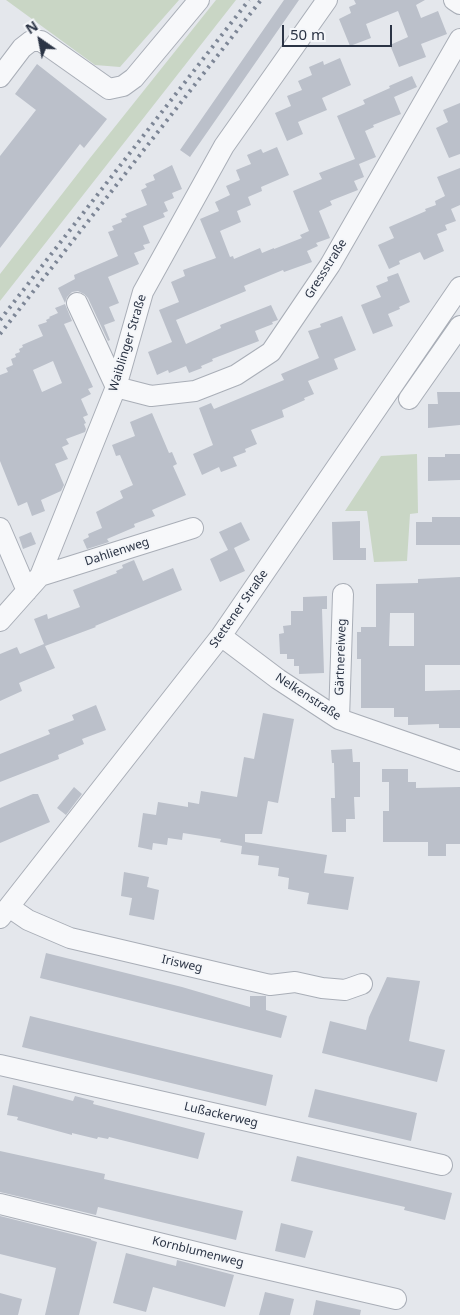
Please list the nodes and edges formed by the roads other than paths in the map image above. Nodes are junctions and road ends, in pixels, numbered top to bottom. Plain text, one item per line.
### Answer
1 (199, 0) edge
2 (327, 0) edge
3 (454, 0) edge
4 (460, 4) edge
5 (460, 39) edge
6 (0, 77) edge
7 (460, 287) edge
8 (77, 303) dead end
9 (460, 326) edge
10 (116, 387) junction
11 (409, 399) dead end
12 (0, 528) edge
13 (193, 528) dead end
14 (40, 576) junction
15 (26, 591) junction
16 (343, 594) dead end
17 (0, 621) edge
18 (221, 636) junction
19 (339, 719) junction
20 (460, 761) edge
21 (5, 913) edge
22 (362, 984) dead end
23 (0, 1065) edge
24 (442, 1166) dead end
25 (0, 1204) edge
26 (396, 1298) dead end

1 - 6 street
2 - 10 street, Waiblinger Straße
3 - 4 street
5 - 10 street, Gressstraße
7 - 18 street, Stettener Straße
8 - 10 street
9 - 11 street
10 - 14 street, Waiblinger Straße
12 - 15 street
13 - 14 street, Dahlienweg
14 - 15 street, Waiblinger Straße
15 - 17 street, Waiblinger Straße
16 - 19 street, Gärtnereiweg
18 - 19 street, Nelkenstraße
18 - 21 street, Stettener Straße
19 - 20 street, Nelkenstraße
21 - 22 street, Irisweg
23 - 24 street, Lußackerweg
25 - 26 street, Kornblumenweg

